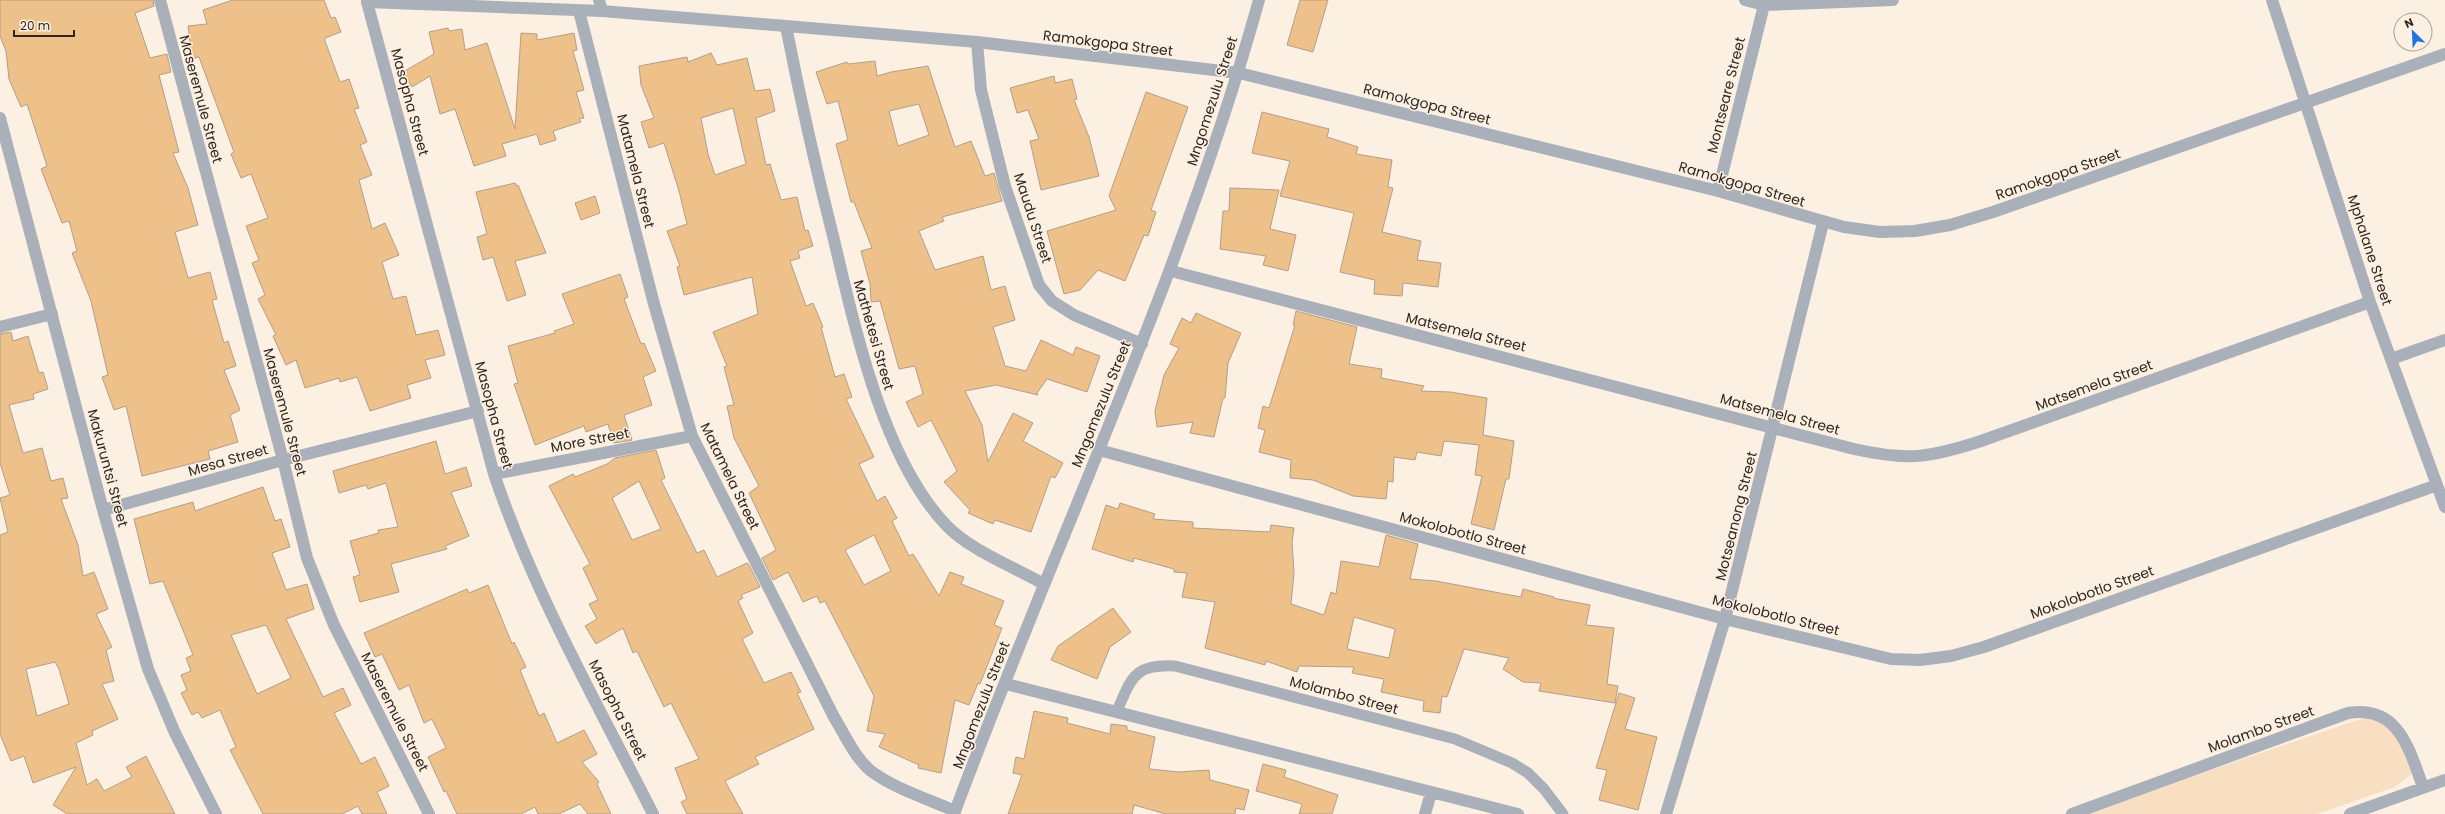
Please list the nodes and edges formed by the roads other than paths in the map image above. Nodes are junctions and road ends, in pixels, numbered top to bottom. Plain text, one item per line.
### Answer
1 (160, 0) edge
2 (1260, 0) edge
3 (1745, 0) edge
4 (1893, 0) edge
5 (2272, 0) edge
6 (367, 1) edge
7 (1764, 5) junction
8 (600, 6) edge
9 (579, 11) junction
10 (786, 26) junction
11 (977, 42) junction
12 (2445, 54) edge
13 (1239, 73) junction
14 (2307, 102) junction
15 (0, 118) edge
16 (1718, 191) junction
17 (1823, 223) junction
18 (1171, 271) junction
19 (2370, 302) junction
20 (52, 314) junction
21 (0, 327) edge
22 (2445, 340) edge
23 (1142, 344) junction
24 (2391, 359) junction
25 (478, 411) junction
26 (1774, 427) junction
27 (692, 436) junction
28 (1099, 450) junction
29 (283, 460) junction
30 (494, 474) junction
31 (2437, 485) junction
32 (2445, 507) edge
33 (103, 510) junction
34 (1044, 584) junction
35 (1725, 619) junction
36 (1006, 684) junction
37 (1117, 711) junction
38 (2445, 780) edge
39 (2423, 788) junction
40 (1431, 793) junction
41 (955, 812) edge
42 (216, 814) edge
43 (429, 814) edge
44 (654, 814) edge
45 (1425, 814) edge
46 (1518, 814) edge
47 (1562, 814) edge
48 (1666, 814) edge
49 (2072, 814) edge
50 (2350, 814) edge

1 - 29 street, Maseremule Street
2 - 13 street, Mngomezulu Street
3 - 7 street
4 - 7 street
5 - 14 street, Mphalane Street
6 - 9 street, Ramokgopa Street
6 - 25 street, Masopha Street
7 - 16 street, Montseare Street
8 - 9 street, Ramokgopa Street
8 - 10 street, Ramokgopa Street
9 - 27 street, Matamela Street
10 - 11 street, Ramokgopa Street
10 - 34 street, Mathetesi Street
11 - 13 street, Ramokgopa Street
11 - 23 street, Maudu Street
12 - 14 street, Ramokgopa Street
13 - 16 street, Ramokgopa Street
13 - 18 street, Mngomezulu Street
14 - 17 street, Ramokgopa Street
14 - 19 street, Mphalane Street
15 - 20 street, Makuruntsi Street
16 - 17 street, Ramokgopa Street
17 - 26 street, Motseanong Street
18 - 23 street, Mngomezulu Street
18 - 26 street, Matsemela Street
19 - 24 street, Mphalane Street
19 - 26 street, Matsemela Street
20 - 21 street
20 - 33 street, Makuruntsi Street
22 - 24 street
23 - 28 street, Mngomezulu Street
24 - 31 street, Mphalane Street
25 - 29 street, Mesa Street
25 - 30 street, Masopha Street
26 - 35 street, Motseanong Street
27 - 30 street, More Street
27 - 41 street, Matamela Street
28 - 34 street, Mngomezulu Street
28 - 35 street, Mokolobotlo Street
29 - 33 street, Mesa Street
29 - 43 street, Maseremule Street
30 - 44 street, Masopha Street
31 - 32 street, Mphalane Street
31 - 35 street, Mokolobotlo Street
33 - 42 street, Makuruntsi Street
34 - 36 street, Mngomezulu Street
35 - 48 street, Motseanong Street
36 - 37 street
36 - 41 street, Mngomezulu Street
37 - 40 street
37 - 47 lane, Molambo Street
38 - 39 street
39 - 49 street, Molambo Street
39 - 50 street
40 - 45 street
40 - 46 street

